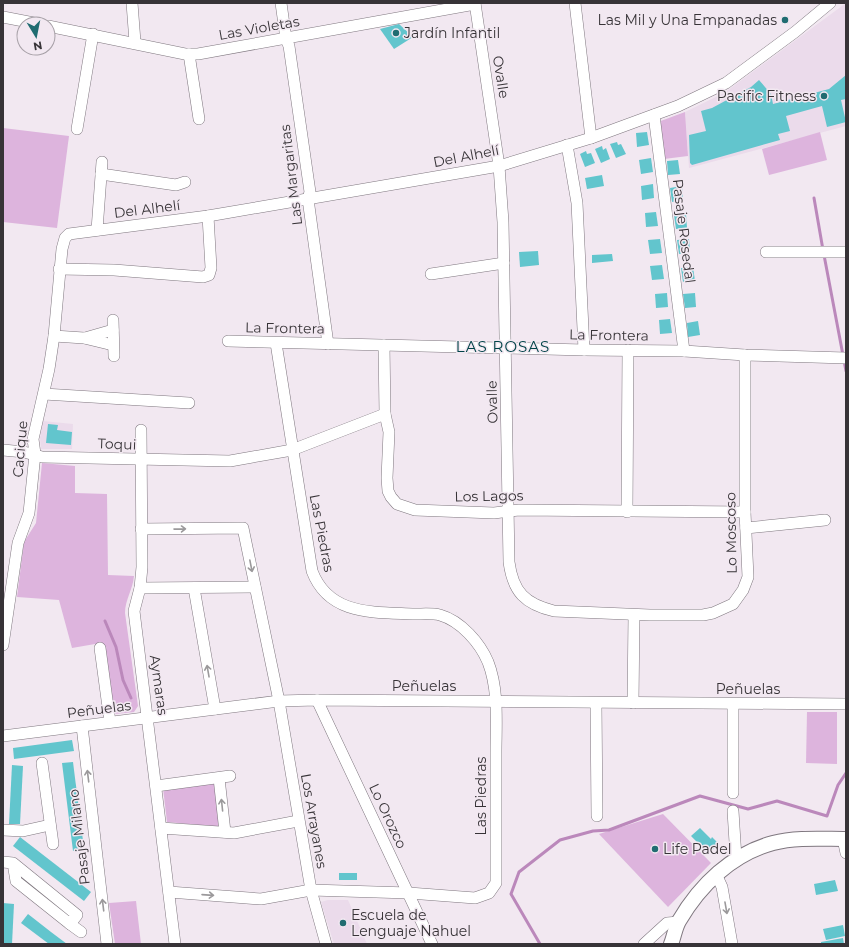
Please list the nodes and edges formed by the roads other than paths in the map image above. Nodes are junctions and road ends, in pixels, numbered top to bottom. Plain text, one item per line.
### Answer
1 (132, 3) edge
2 (281, 3) edge
3 (475, 3) edge
4 (575, 3) edge
5 (830, 3) edge
6 (3, 17) edge
7 (16, 20) edge
8 (56, 27) edge
9 (92, 34) junction
10 (286, 39) junction
11 (135, 42) junction
12 (188, 54) junction
13 (654, 115) junction
14 (199, 119) dead end
15 (77, 129) dead end
16 (591, 138) junction
17 (567, 145) junction
18 (102, 162) dead end
19 (499, 166) junction
20 (101, 174) junction
21 (119, 177) junction
22 (185, 182) dead end
23 (99, 192) junction
24 (308, 199) junction
25 (208, 216) junction
26 (97, 230) junction
27 (70, 234) joint
28 (766, 252) dead end
29 (846, 252) edge
30 (504, 263) junction
31 (59, 269) junction
32 (431, 274) dead end
33 (54, 336) junction
34 (84, 338) junction
35 (228, 341) dead end
36 (276, 343) junction
37 (328, 344) junction
38 (113, 345) junction
39 (384, 345) junction
40 (506, 348) junction
41 (584, 350) junction
42 (628, 350) junction
43 (684, 351) junction
44 (745, 355) junction
45 (114, 356) dead end
46 (846, 358) edge
47 (44, 394) junction
48 (189, 403) dead end
49 (385, 414) junction
50 (141, 430) dead end
51 (3, 450) edge
52 (292, 450) junction
53 (35, 454) junction
54 (140, 460) junction
55 (508, 512) junction
56 (627, 512) junction
57 (745, 512) junction
58 (825, 520) dead end
59 (746, 528) junction
60 (141, 529) junction
61 (255, 587) junction
62 (140, 588) junction
63 (194, 588) junction
64 (634, 615) junction
65 (4, 625) edge
66 (3, 645) edge
67 (100, 648) dead end
68 (317, 700) junction
69 (496, 701) junction
70 (279, 702) junction
71 (633, 702) junction
72 (596, 703) junction
73 (733, 704) junction
74 (846, 704) edge
75 (215, 709) junction
76 (148, 718) junction
77 (110, 722) junction
78 (82, 726) junction
79 (3, 736) edge
80 (42, 763) dead end
81 (156, 786) junction
82 (733, 793) dead end
83 (733, 812) dead end
84 (597, 816) dead end
85 (298, 821) junction
86 (50, 825) junction
87 (161, 828) junction
88 (3, 830) edge
89 (225, 832) junction
90 (845, 839) edge
91 (53, 844) dead end
92 (846, 853) edge
93 (736, 858) junction
94 (8, 862) edge
95 (716, 874) junction
96 (311, 890) junction
97 (169, 892) junction
98 (409, 893) junction
99 (679, 922) junction
100 (81, 932) dead end
101 (107, 944) edge
102 (175, 944) edge
103 (326, 944) edge
104 (432, 944) edge
105 (644, 944) edge
106 (671, 944) edge
107 (732, 944) edge

1 - 11 street
2 - 10 street, Las Margaritas
3 - 10 street, Las Violetas
3 - 19 street, Ovalle
4 - 16 street
5 - 13 street, Del Alhelí
6 - 7 street
8 - 9 street, Las Violetas
9 - 11 street, Las Violetas
9 - 15 street
10 - 12 street, Las Violetas
10 - 24 street, Las Margaritas
11 - 12 street, Las Violetas
12 - 14 street
13 - 16 street, Del Alhelí
13 - 43 street, Pasaje Rosedal
16 - 17 street, Del Alhelí
17 - 19 street, Del Alhelí
17 - 41 street
18 - 20 street
19 - 24 street, Del Alhelí
19 - 30 street, Ovalle
20 - 21 street
20 - 23 street
21 - 22 street
21 - 23 street
23 - 26 street
24 - 25 street, Del Alhelí
24 - 37 street, Las Margaritas
25 - 26 street, Del Alhelí
25 - 31 street
26 - 27 street, Del Alhelí
27 - 31 street, Cacique
28 - 29 street
30 - 32 street
30 - 40 street, Ovalle
31 - 33 street, Cacique
33 - 34 street
33 - 47 street, Cacique
34 - 38 street
34 - 38 street
35 - 36 street, La Frontera
36 - 37 street, La Frontera
36 - 52 street, Las Piedras
37 - 39 street, La Frontera
38 - 45 street
39 - 40 street, La Frontera
39 - 49 street, Los Lagos
40 - 41 street, La Frontera
40 - 55 street, Ovalle
41 - 42 street, La Frontera
42 - 43 street, La Frontera
42 - 56 street
43 - 44 street, La Frontera
44 - 46 street, La Frontera
44 - 57 street, Lo Moscoso
47 - 48 street
47 - 53 street, Cacique
49 - 52 street, Toqui
49 - 55 street, Los Lagos
50 - 54 street, Aymaras
51 - 53 street, Toqui
52 - 54 street, Toqui
52 - 69 street, Las Piedras
53 - 54 street, Toqui
53 - 65 street, Cacique
54 - 60 street, Aymaras
55 - 56 street, Los Lagos
55 - 64 street, Ovalle
56 - 57 street, Los Lagos
57 - 59 street, Lo Moscoso
58 - 59 street
59 - 64 street, Lo Moscoso
60 -> 61 street, Los Arrayanes
60 - 62 street, Aymaras
61 - 63 street
61 - 70 street, Los Arrayanes
62 - 63 street
62 - 76 street, Aymaras
75 -> 63 street
64 - 71 street
65 - 66 street, Cacique
67 - 77 street
68 - 69 street, Peñuelas
68 - 70 street, Peñuelas
68 - 98 street, Lo Orozco
69 - 72 street, Peñuelas
69 - 98 street, Las Piedras
70 - 75 street, Peñuelas
70 - 85 street, Los Arrayanes
71 - 72 street, Peñuelas
71 - 73 street, Peñuelas
72 - 84 street
73 - 74 street, Peñuelas
73 - 82 street
75 - 76 street, Peñuelas
76 - 77 street, Peñuelas
76 - 81 street, Aymaras
77 - 78 street, Peñuelas
78 - 79 street, Peñuelas
101 -> 78 street, Pasaje Milano
80 - 86 street
81 - 87 street, Aymaras
89 -> 81 street
83 - 93 street
85 - 89 street
85 - 96 street, Los Arrayanes
86 - 88 street
86 - 91 street
87 - 89 street
87 - 97 street, Aymaras
90 - 92 street
90 - 93 main road
93 - 95 main road
94 - 100 street
95 - 99 main road
95 -> 107 street
97 -> 96 street
96 - 98 street
96 - 103 street, Los Arrayanes
97 - 102 street, Aymaras
98 - 104 street, Lo Orozco
99 - 105 street
99 - 106 main road

